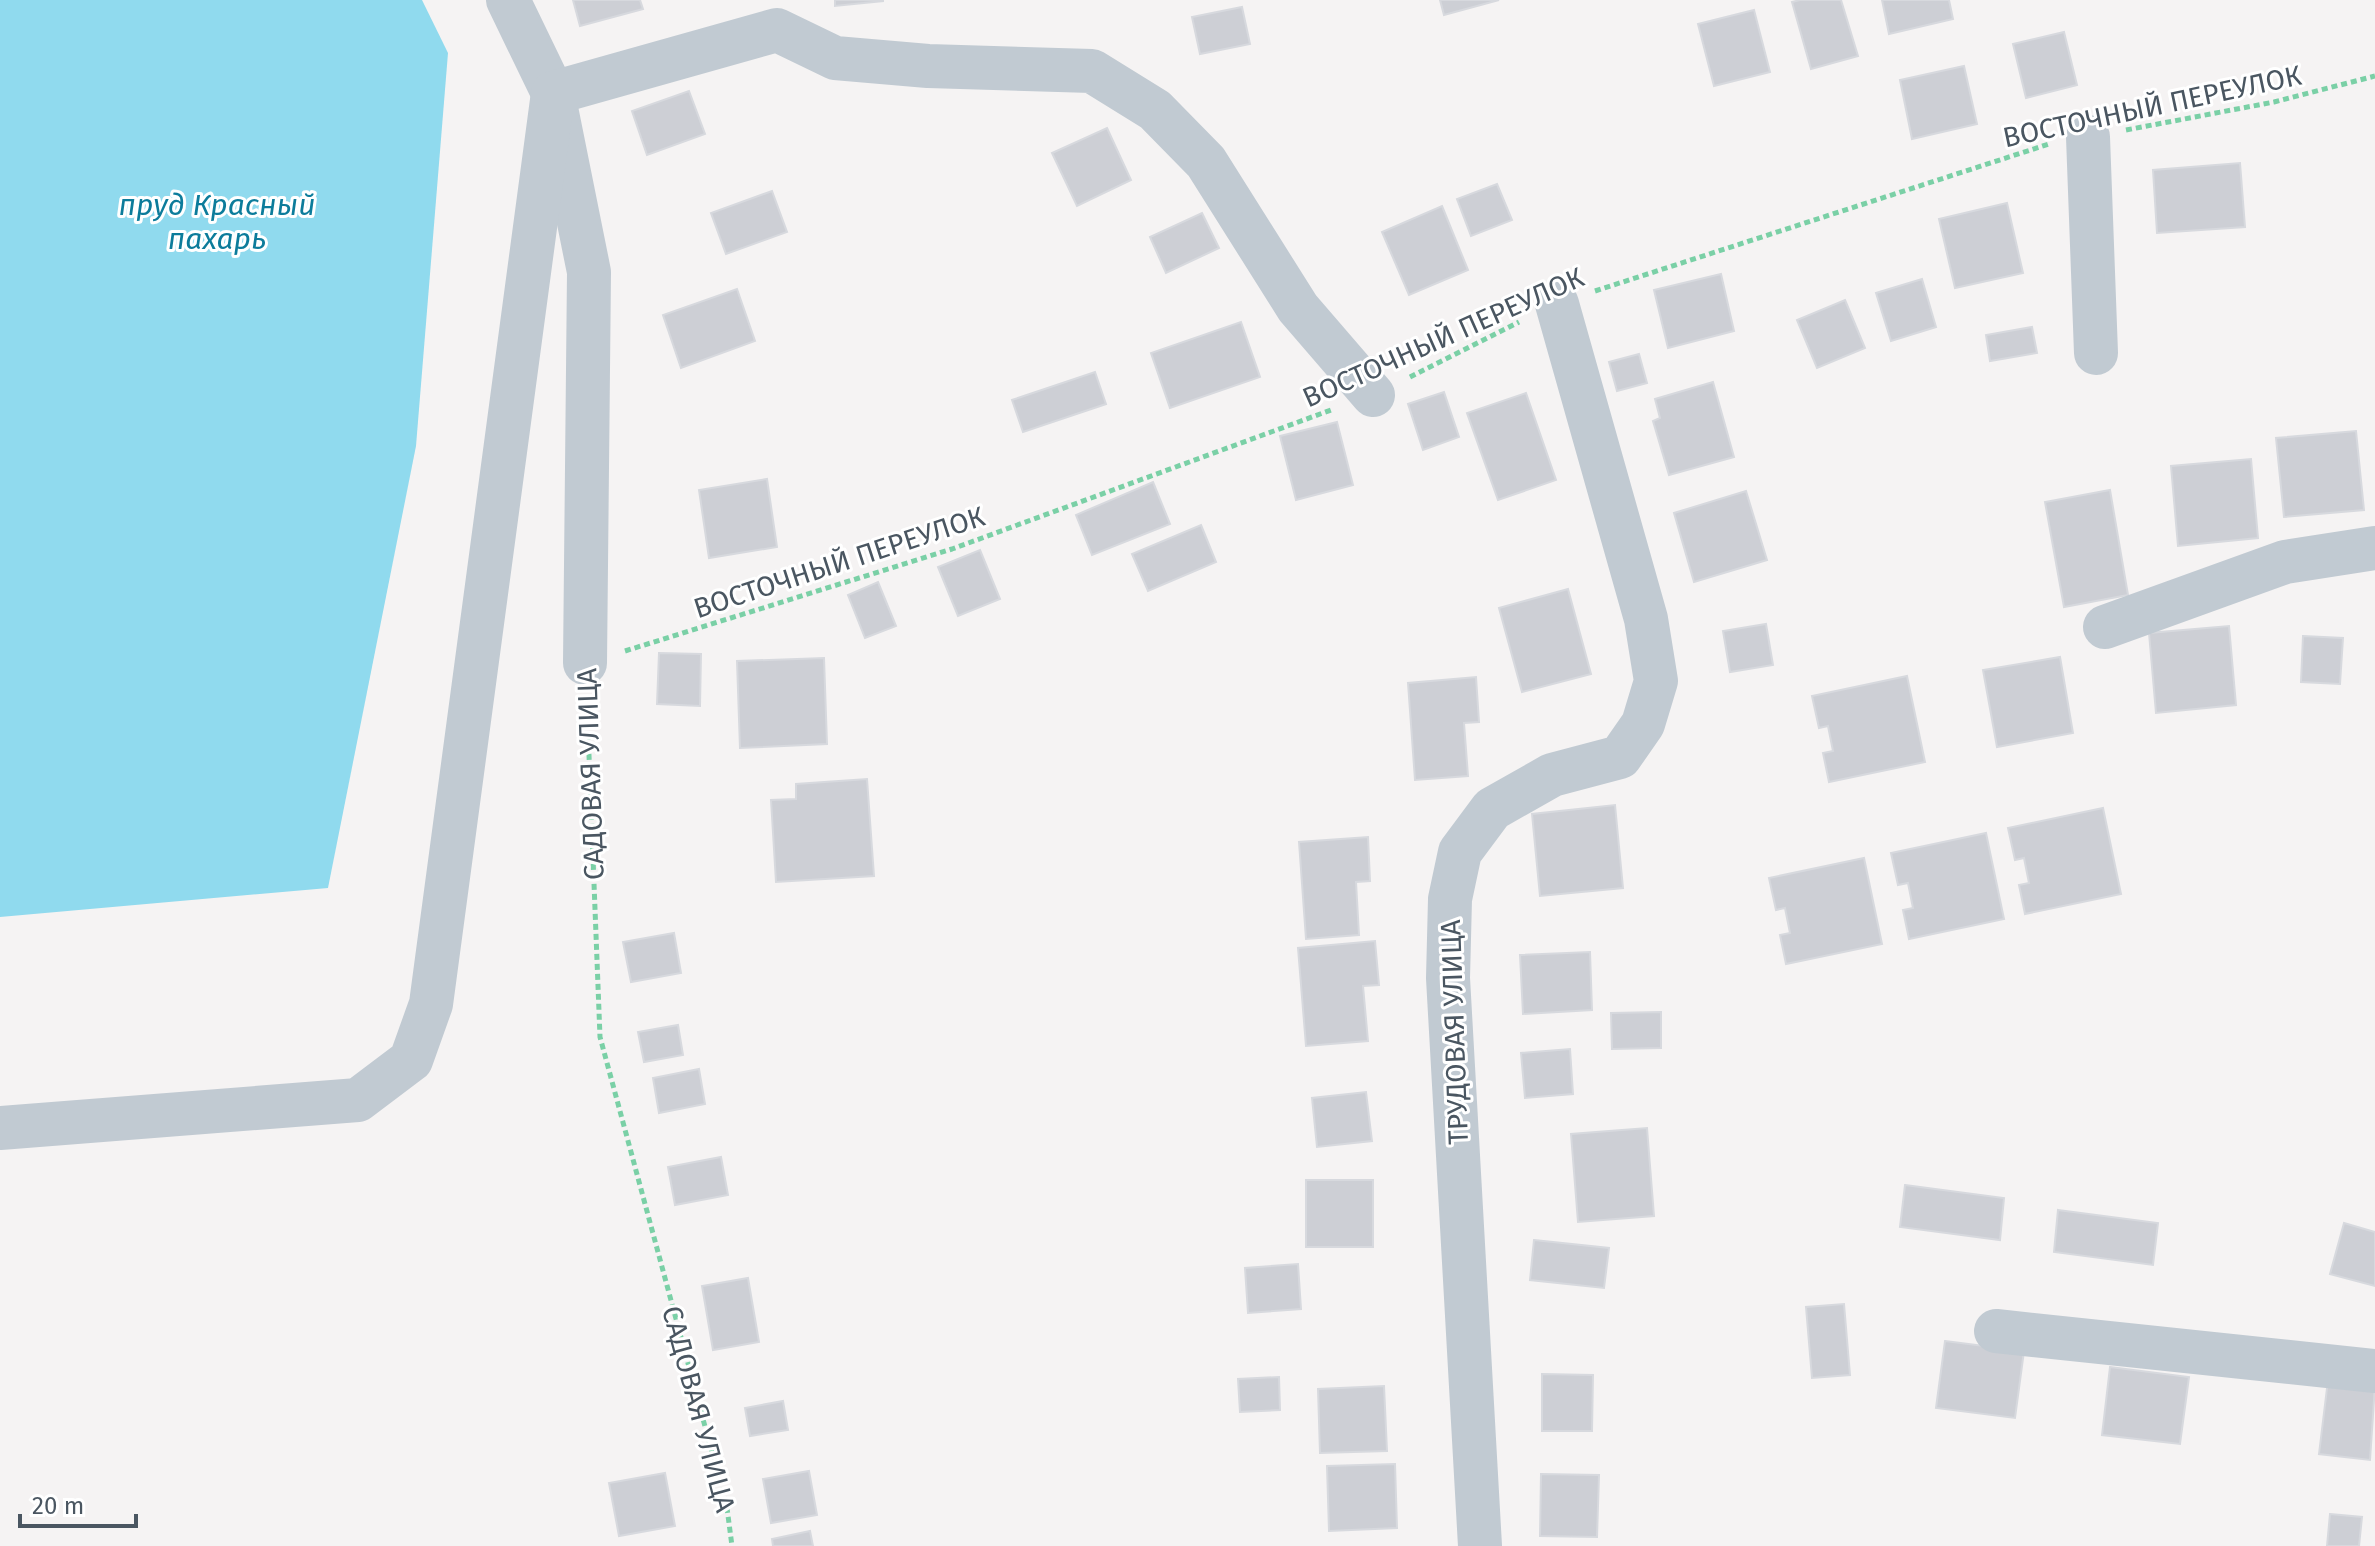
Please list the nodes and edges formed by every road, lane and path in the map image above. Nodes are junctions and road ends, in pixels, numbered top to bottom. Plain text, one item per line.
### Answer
1 (508, 0) edge
2 (779, 15) edge
3 (2375, 76) edge
4 (553, 93) junction
5 (2088, 137) junction
6 (1557, 304) junction
7 (2096, 353) dead end
8 (1373, 395) junction
9 (2375, 548) edge
10 (2105, 627) dead end
11 (585, 663) junction
12 (0, 1128) edge
13 (1996, 1331) dead end
14 (2375, 1371) edge
15 (732, 1546) edge
16 (1480, 1546) edge

1 - 4 street, САДОВАЯ УЛИЦА
2 - 4 street
2 - 8 street
3 - 5 path, ВОСТОЧНЫЙ ПЕРЕУЛОК
4 - 11 street, САДОВАЯ УЛИЦА
4 - 12 street
5 - 6 path, ВОСТОЧНЫЙ ПЕРЕУЛОК
5 - 7 street
6 - 8 path, ВОСТОЧНЫЙ ПЕРЕУЛОК
6 - 16 street, ТРУДОВАЯ УЛИЦА
8 - 11 path, ВОСТОЧНЫЙ ПЕРЕУЛОК
9 - 10 street
11 - 15 path, САДОВАЯ УЛИЦА
13 - 14 street

